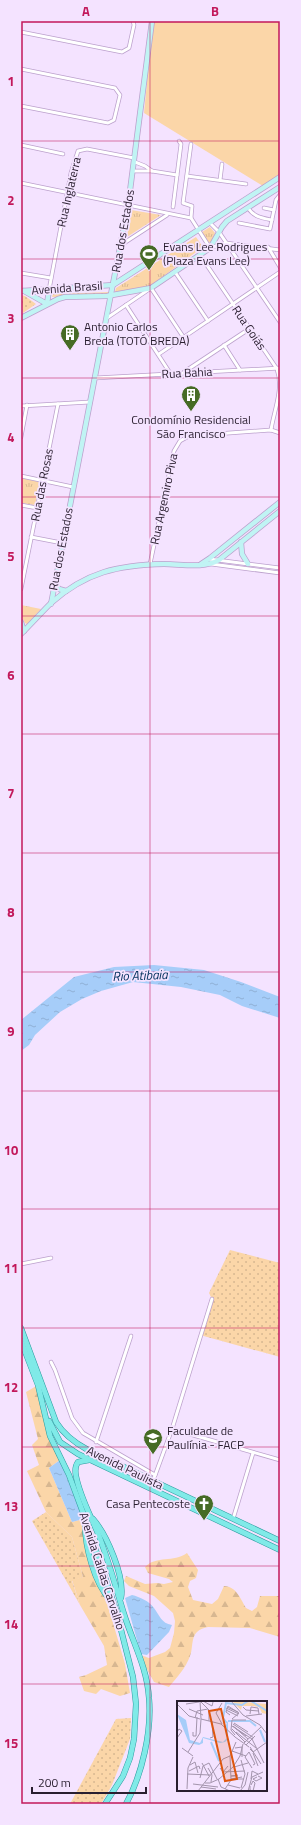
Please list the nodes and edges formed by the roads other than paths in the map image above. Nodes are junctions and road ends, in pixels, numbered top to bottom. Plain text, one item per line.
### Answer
1 (152, 21) edge
2 (133, 22) edge
3 (21, 32) edge
4 (21, 69) edge
5 (21, 106) edge
6 (179, 141) dead end
7 (191, 144) dead end
8 (21, 145) edge
9 (63, 154) dead end
10 (135, 160) junction
11 (222, 164) dead end
12 (133, 171) junction
13 (152, 171) junction
14 (177, 175) junction
15 (186, 176) junction
16 (280, 177) edge
17 (220, 180) junction
18 (21, 183) edge
19 (246, 184) dead end
20 (280, 187) edge
21 (67, 193) junction
22 (280, 195) edge
23 (128, 206) junction
24 (173, 207) dead end
25 (248, 208) junction
26 (264, 208) dead end
27 (274, 210) junction
28 (168, 215) junction
29 (191, 218) junction
30 (272, 220) junction
31 (239, 222) dead end
32 (210, 224) junction
33 (199, 231) junction
34 (219, 232) junction
35 (226, 243) junction
36 (121, 245) junction
37 (210, 248) junction
38 (268, 248) junction
39 (280, 250) edge
40 (200, 255) junction
41 (280, 267) edge
42 (175, 272) junction
43 (280, 272) edge
44 (21, 273) edge
45 (51, 278) junction
46 (113, 285) junction
47 (151, 288) junction
48 (258, 288) junction
49 (49, 290) junction
50 (23, 291) edge
51 (111, 296) junction
52 (47, 304) junction
53 (126, 305) junction
54 (233, 305) junction
55 (21, 318) edge
56 (107, 318) junction
57 (208, 321) junction
58 (280, 322) edge
59 (249, 328) junction
60 (184, 338) junction
61 (224, 345) junction
62 (159, 354) junction
63 (279, 368) edge
64 (240, 370) junction
65 (183, 372) junction
66 (170, 373) junction
67 (95, 378) junction
68 (90, 402) junction
69 (58, 404) junction
70 (27, 405) junction
71 (21, 406) edge
72 (271, 430) junction
73 (280, 433) edge
74 (21, 437) edge
75 (21, 476) edge
76 (43, 480) junction
77 (73, 486) junction
78 (280, 502) edge
79 (21, 505) edge
80 (37, 508) junction
81 (280, 511) edge
82 (31, 537) junction
83 (241, 542) junction
84 (62, 543) junction
85 (217, 561) junction
86 (209, 562) junction
87 (150, 564) junction
88 (248, 564) junction
89 (257, 565) junction
90 (280, 568) edge
91 (257, 570) junction
92 (280, 573) edge
93 (54, 583) junction
94 (21, 588) edge
95 (66, 591) junction
96 (51, 604) junction
97 (21, 622) edge
98 (23, 632) edge
99 (50, 1258) dead end
100 (21, 1264) edge
101 (212, 1299) dead end
102 (21, 1328) edge
103 (131, 1336) dead end
104 (21, 1341) edge
105 (51, 1362) dead end
106 (45, 1411) junction
107 (172, 1429) junction
108 (96, 1442) junction
109 (253, 1453) junction
110 (89, 1460) junction
111 (280, 1460) edge
112 (155, 1475) junction
113 (153, 1481) junction
114 (87, 1517) junction
115 (233, 1519) junction
116 (280, 1541) edge
117 (280, 1550) edge
118 (109, 1564) junction
119 (101, 1567) junction
120 (121, 1601) junction
121 (114, 1604) junction
122 (105, 1804) edge
123 (126, 1804) edge

1 - 10 main road, Rua dos Estados
2 - 3 street
4 - 5 street
6 - 14 street
7 - 15 street
8 - 9 street
10 - 12 main road, Rua dos Estados
10 - 13 street
10 - 21 street, Rua Inglaterra
11 - 17 street
12 - 13 street
12 - 23 main road, Rua dos Estados
13 - 14 street
14 - 24 street
15 - 17 street
15 - 29 street
16 - 32 main road
17 - 19 street
18 - 21 street
20 - 25 main road
21 - 23 street
21 - 45 street, Rua Inglaterra
22 - 27 street
23 - 28 street
23 - 36 main road, Rua dos Estados
25 - 30 street
25 - 34 main road
26 - 27 street
27 - 30 street
28 - 29 street
28 - 36 street
29 - 33 street
30 - 31 street
32 - 33 main road
32 - 34 street
33 - 37 street
33 - 46 main road
34 - 35 street
34 - 37 main road
35 - 37 street
35 - 38 street
35 - 48 street
36 - 46 main road, Rua dos Estados
37 - 40 main road
38 - 39 street
38 - 41 street
40 - 42 main road
40 - 54 street, Rua Goiás
42 - 47 main road
42 - 57 street
43 - 48 street
44 - 45 street
45 - 49 street, Rua Inglaterra
46 - 49 main road, Avenida Brasil
46 - 51 main road, Rua dos Estados
47 - 51 main road
47 - 53 street
47 - 60 street
48 - 54 street
48 - 58 street
49 - 50 main road, Avenida Brasil
49 - 52 main road
50 - 52 main road
51 - 52 main road
51 - 56 main road, Rua dos Estados
52 - 55 main road
53 - 56 street
53 - 62 street
54 - 57 street
54 - 59 street, Rua Goiás
56 - 67 main road, Rua dos Estados
57 - 60 street
59 - 61 street
59 - 63 street, Rua Goiás
60 - 62 street
61 - 64 street
61 - 65 street
62 - 66 street
63 - 64 street, Rua Bahia
63 - 72 street, Rua Goiás
64 - 65 street, Rua Bahia
65 - 66 street, Rua Bahia
66 - 67 street, Rua Bahia
67 - 68 main road, Rua dos Estados
68 - 69 street
68 - 77 main road, Rua dos Estados
69 - 70 street
69 - 76 street, Rua das Rosas
70 - 71 street
70 - 74 street
72 - 73 street, Rua Argemiro Piva
72 - 87 street, Rua Argemiro Piva
75 - 76 street
76 - 77 street
76 - 80 street, Rua das Rosas
77 - 84 main road, Rua dos Estados
78 - 86 main road
79 - 80 street
80 - 82 street, Rua das Rosas
81 - 83 main road
82 - 84 street
82 - 94 street, Rua das Rosas
83 - 85 main road
83 - 88 main road
84 - 93 main road, Rua dos Estados
85 - 86 main road
85 - 88 street
86 - 87 main road
86 - 91 street
87 - 95 main road
88 - 89 street
89 - 90 street
89 - 91 street
91 - 92 street
93 - 95 main road
93 - 96 main road, Rua dos Estados
95 - 96 main road
96 - 98 main road
97 - 98 main road
99 - 100 street
101 - 107 street
102 - 113 main road, Avenida Paulista
103 - 108 street
104 - 106 main road, Avenida Caldas Carvalho
105 - 108 street
106 - 110 main road, Avenida Paulista
106 - 114 main road, Avenida Caldas Carvalho
107 - 109 street
107 - 112 street
108 - 112 street
109 - 111 street
109 - 115 street
110 - 114 main road, Avenida Caldas Carvalho
110 - 117 main road, Avenida Paulista
112 - 113 street
113 - 115 main road, Avenida Paulista
114 - 118 main road, Avenida Caldas Carvalho
114 - 119 main road, Avenida Caldas Carvalho
114 - 120 main road
114 - 121 main road
115 - 116 main road, Avenida Paulista
118 - 119 main road
118 - 120 main road, Avenida Caldas Carvalho
119 - 121 main road, Avenida Caldas Carvalho
120 - 123 main road, Avenida Caldas Carvalho
121 - 122 main road, Avenida Caldas Carvalho

